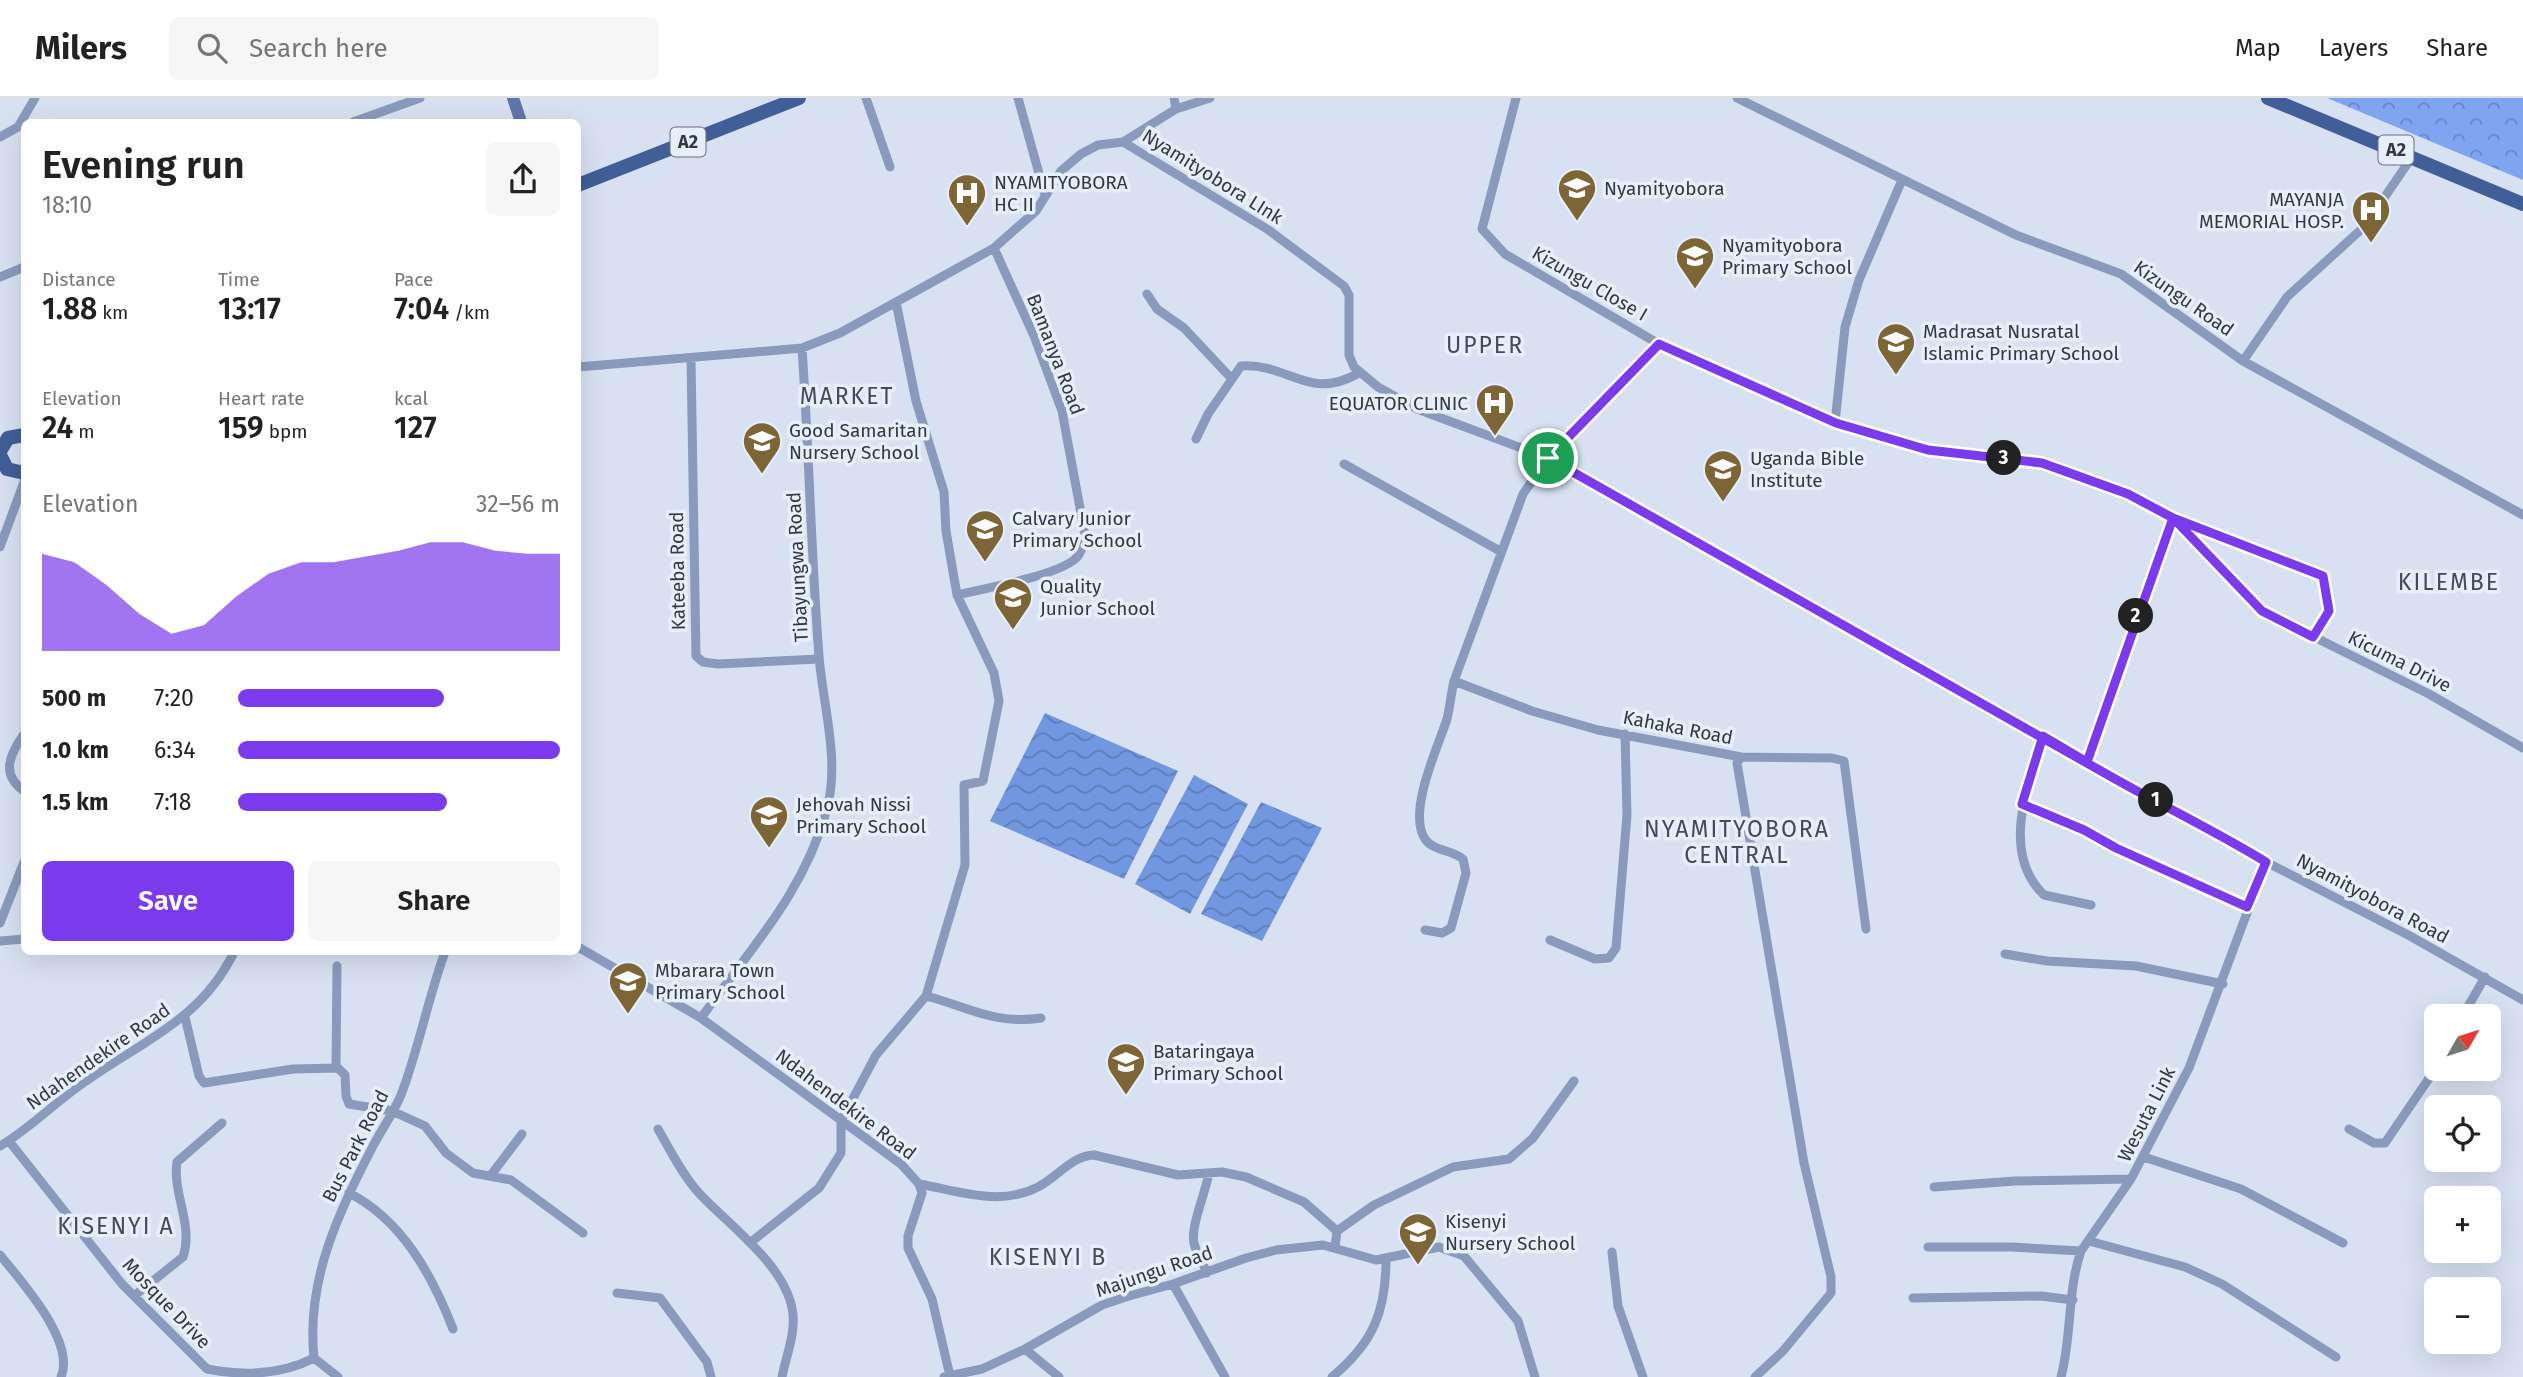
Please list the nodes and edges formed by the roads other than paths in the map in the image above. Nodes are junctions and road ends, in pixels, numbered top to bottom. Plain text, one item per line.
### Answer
1 (35, 98) edge
2 (420, 98) edge
3 (513, 98) edge
4 (799, 98) edge
5 (866, 98) edge
6 (1018, 98) edge
7 (1174, 98) edge
8 (1210, 98) edge
9 (1516, 98) edge
10 (1737, 98) edge
11 (2268, 98) edge
12 (1176, 109) junction
13 (23, 119) edge
14 (361, 119) edge
15 (520, 119) edge
16 (21, 122) edge
17 (0, 136) edge
18 (1123, 142) junction
19 (2412, 157) junction
20 (890, 167) dead end
21 (1902, 180) junction
22 (581, 185) edge
23 (1045, 195) junction
24 (2523, 204) edge
25 (994, 248) junction
26 (21, 268) edge
27 (0, 277) edge
28 (1147, 294) dead end
29 (896, 302) junction
30 (1659, 344) junction
31 (802, 348) junction
32 (691, 359) junction
33 (2243, 361) junction
34 (581, 367) edge
35 (1359, 373) junction
36 (1231, 378) junction
37 (1836, 423) junction
38 (4, 435) edge
39 (1196, 439) dead end
40 (0, 453) edge
41 (1548, 458) junction
42 (1345, 464) dead end
43 (14, 474) edge
44 (2523, 515) edge
45 (2173, 518) junction
46 (0, 547) edge
47 (1500, 551) junction
48 (957, 595) junction
49 (2313, 637) junction
50 (819, 659) junction
51 (1454, 681) junction
52 (1625, 734) junction
53 (2043, 736) junction
54 (21, 740) edge
55 (2523, 748) edge
56 (1741, 757) junction
57 (2087, 762) junction
58 (21, 789) edge
59 (2022, 804) junction
60 (2266, 862) junction
61 (21, 870) edge
62 (2091, 905) dead end
63 (2247, 907) junction
64 (0, 923) edge
65 (1866, 929) dead end
66 (1425, 930) dead end
67 (21, 939) edge
68 (1550, 940) dead end
69 (0, 941) edge
70 (581, 949) edge
71 (2005, 954) dead end
72 (231, 955) edge
73 (444, 955) edge
74 (337, 966) dead end
75 (2485, 977) junction
76 (2222, 984) junction
77 (926, 996) junction
78 (2523, 1000) edge
79 (2469, 1004) edge
80 (185, 1017) junction
81 (701, 1017) junction
82 (1041, 1018) dead end
83 (336, 1067) junction
84 (1574, 1081) dead end
85 (2426, 1082) edge
86 (392, 1111) junction
87 (841, 1121) junction
88 (222, 1123) dead end
89 (658, 1129) dead end
90 (2349, 1129) dead end
91 (522, 1134) dead end
92 (4, 1144) edge
93 (2144, 1157) junction
94 (1209, 1173) junction
95 (491, 1175) junction
96 (2131, 1179) junction
97 (919, 1184) junction
98 (1934, 1187) dead end
99 (349, 1193) junction
100 (1338, 1231) junction
101 (583, 1233) dead end
102 (2089, 1241) junction
103 (751, 1242) junction
104 (2343, 1243) dead end
105 (1335, 1247) junction
106 (1928, 1247) dead end
107 (2081, 1251) junction
108 (1612, 1252) dead end
109 (0, 1255) edge
110 (1386, 1259) junction
111 (1207, 1273) junction
112 (1173, 1284) junction
113 (617, 1293) dead end
114 (134, 1296) junction
115 (1913, 1298) dead end
116 (2073, 1300) junction
117 (453, 1329) dead end
118 (1024, 1349) junction
119 (2336, 1357) dead end
120 (314, 1358) junction
121 (206, 1373) edge
122 (947, 1376) edge
123 (61, 1377) edge
124 (338, 1377) edge
125 (711, 1377) edge
126 (782, 1377) edge
127 (1059, 1377) edge
128 (1225, 1377) edge
129 (1332, 1377) edge
130 (1535, 1377) edge
131 (1643, 1377) edge
132 (1755, 1377) edge
133 (2061, 1377) edge

1 - 13 street
2 - 14 street
3 - 15 street
4 - 22 main road, A2
5 - 20 street
6 - 23 street
7 - 12 street
8 - 12 street
9 - 30 street, Kizungu Close I
10 - 21 street, Kizungu Road
11 - 19 main road, A2
12 - 18 street
16 - 17 street
18 - 23 street, Nyamityobora LInk
18 - 35 street, Nyamityobora LInk
19 - 24 main road, A2
19 - 33 street
21 - 33 street, Kizungu Road
21 - 37 street
23 - 25 street, Nyamityobora LInk
25 - 29 street, Nyamityobora LInk
25 - 48 street, Bamanya Road
26 - 27 street
28 - 36 street
29 - 31 street, Nyamityobora LInk
29 - 48 street
30 - 37 street, Kizungu Close I
30 - 41 street
31 - 32 street, Nyamityobora LInk
31 - 50 street, Tibayungwa Road
32 - 34 street, Nyamityobora LInk
32 - 50 street, Kateeba Road
33 - 44 street, Kizungu Road
35 - 36 street
35 - 41 street, Nyamityobora Road
36 - 39 street
37 - 45 street, Kizungu Close I
38 - 40 main road
40 - 43 main road
41 - 47 street
41 - 53 street, Nyamityobora Road
42 - 47 street
43 - 46 street
45 - 49 street, Kicuma Drive
45 - 49 street
45 - 57 street
47 - 51 street
48 - 77 street
49 - 55 street, Kicuma Drive
50 - 81 street, Tibayungwa Road
51 - 52 street, Kahaka Road
51 - 66 street
52 - 56 street, Kahaka Road
52 - 68 street
53 - 57 street, Nyamityobora Road
53 - 59 street
54 - 58 street
56 - 65 street
56 - 132 street, Kahaka Road
57 - 60 street, Nyamityobora Road
59 - 62 street
59 - 63 street
60 - 63 street, Wesuta Link
60 - 75 street, Nyamityobora Road
61 - 64 street
63 - 76 street, Wesuta Link
67 - 69 street
70 - 81 street, Ndahendekire Road
71 - 76 street
72 - 80 street, Ndahendekire Road
73 - 86 street, Bus Park Road
74 - 83 street
75 - 78 street, Nyamityobora Road
75 - 79 street
76 - 93 street, Wesuta Link
77 - 82 street
77 - 87 street
80 - 83 street
80 - 92 street, Ndahendekire Road
81 - 87 street, Ndahendekire Road
83 - 86 street
84 - 100 street
85 - 90 street
86 - 95 street
86 - 99 street, Bus Park Road
87 - 97 street, Ndahendekire Road
87 - 103 street
88 - 114 street
89 - 103 street
91 - 95 street
92 - 114 street, Mosque Drive
93 - 96 street, Wesuta Link
93 - 104 street
94 - 97 street
94 - 100 street
94 - 111 street
95 - 101 street
96 - 98 street
96 - 102 street, Wesuta Link
97 - 122 street, Ndahendekire Road
99 - 117 street
99 - 120 street, Bus Park Road
100 - 105 street
102 - 107 street, Wesuta Link
102 - 119 street
103 - 126 street
105 - 110 street, Majungu Road
105 - 111 street, Majungu Road
106 - 107 street
107 - 116 street, Wesuta Link
108 - 131 street
109 - 123 street
110 - 129 street
110 - 130 street
111 - 112 street, Majungu Road
112 - 118 street, Majungu Road
112 - 128 street
113 - 125 street
114 - 121 street, Mosque Drive
115 - 116 street
116 - 133 street, Wesuta Link
118 - 122 street, Majungu Road
118 - 127 street
120 - 121 street, Mosque Drive
120 - 124 street

